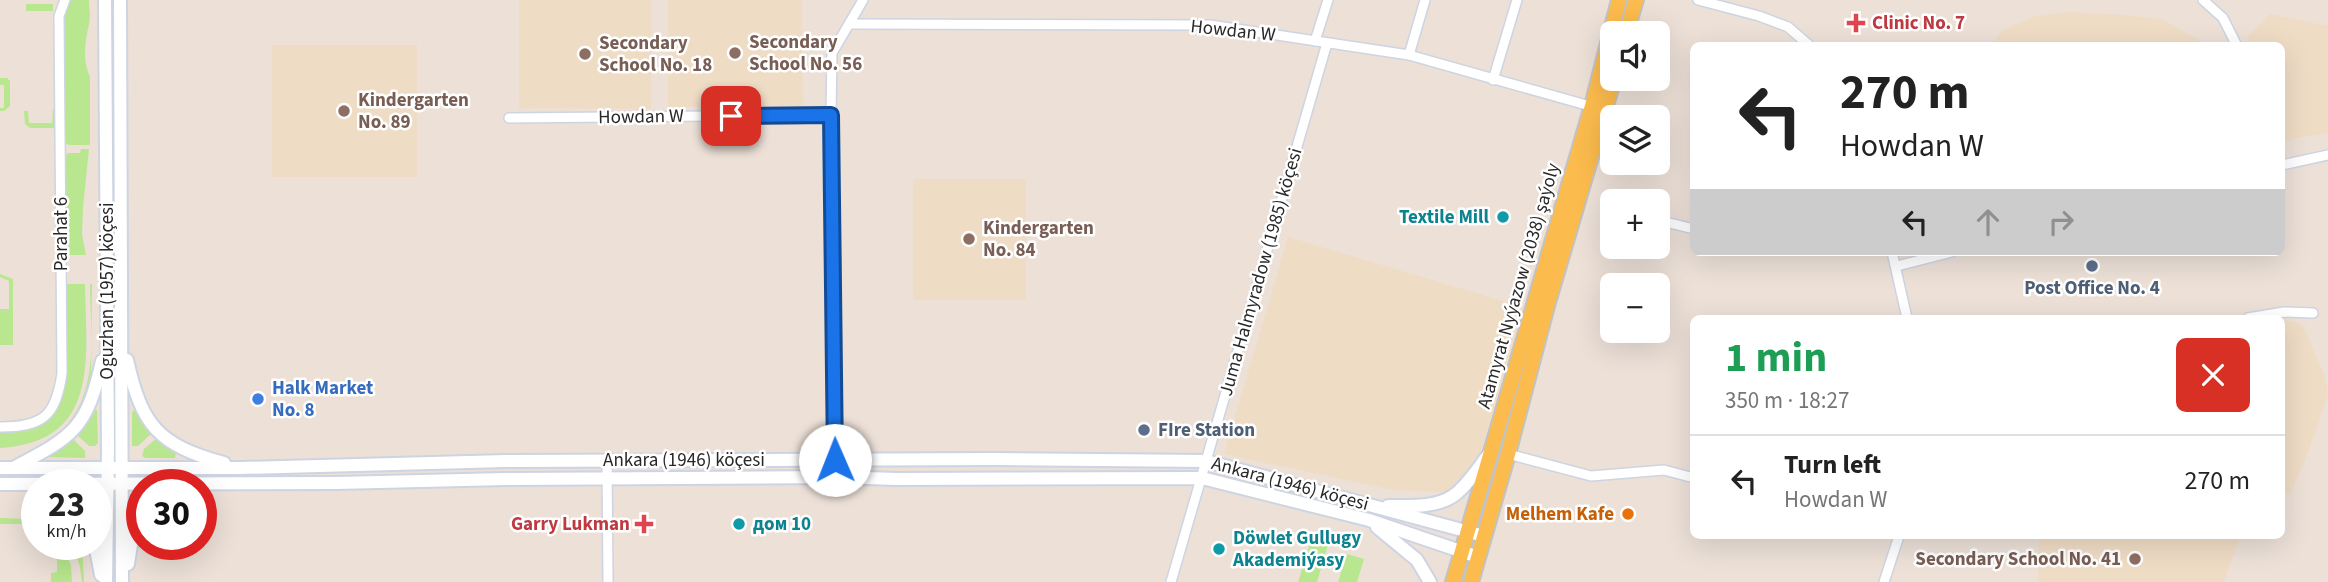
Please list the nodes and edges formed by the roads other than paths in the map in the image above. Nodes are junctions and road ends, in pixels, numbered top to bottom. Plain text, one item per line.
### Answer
1 (65, 0) edge
2 (105, 0) edge
3 (120, 0) edge
4 (863, 0) edge
5 (1328, 0) edge
6 (1425, 0) edge
7 (1517, 0) edge
8 (1619, 0) edge
9 (1636, 0) edge
10 (1698, 0) edge
11 (2203, 0) edge
12 (1630, 21) edge
13 (850, 24) junction
14 (1315, 41) junction
15 (1805, 42) edge
16 (2235, 42) edge
17 (1327, 43) junction
18 (1409, 55) junction
19 (1493, 80) junction
20 (1607, 91) edge
21 (1598, 108) junction
22 (831, 115) junction
23 (509, 118) dead end
24 (2328, 155) edge
25 (2285, 164) edge
26 (1670, 223) edge
27 (1690, 228) edge
28 (1894, 256) edge
29 (1935, 256) edge
30 (1897, 265) junction
31 (2313, 313) dead end
32 (1906, 315) edge
33 (2266, 315) edge
34 (107, 340) junction
35 (122, 340) junction
36 (0, 427) edge
37 (1492, 451) junction
38 (1508, 454) junction
39 (835, 460) junction
40 (607, 461) junction
41 (1206, 461) junction
42 (7, 468) edge
43 (108, 468) junction
44 (122, 468) junction
45 (241, 468) junction
46 (835, 477) junction
47 (1690, 477) edge
48 (1202, 478) junction
49 (607, 479) junction
50 (0, 484) edge
51 (15, 484) junction
52 (21, 484) edge
53 (112, 484) edge
54 (122, 484) junction
55 (126, 484) edge
56 (217, 484) edge
57 (21, 486) edge
58 (1372, 506) junction
59 (1369, 520) junction
60 (1467, 532) junction
61 (1484, 536) junction
62 (1898, 539) edge
63 (1462, 552) junction
64 (1478, 556) junction
65 (99, 560) edge
66 (105, 560) edge
67 (127, 560) edge
68 (104, 582) edge
69 (123, 582) edge
70 (608, 582) edge
71 (1171, 582) edge
72 (1430, 582) edge
73 (1453, 582) edge
74 (1471, 582) edge
75 (1884, 582) edge

1 - 36 street, Parahat 6
2 - 34 main road, Oguzhan (1957) köçesi
3 - 35 main road, Oguzhan (1957) köçesi
4 - 13 street
5 - 14 street
6 - 18 street
7 - 19 street
8 - 21 main road, Atamyrat Nyýazow (2038) şaýoly
9 - 12 main road
10 - 15 street
11 - 16 street
13 - 14 street, Howdan W
13 - 22 street
14 - 17 street, Howdan W
17 - 18 street, Howdan W
17 - 41 street, Juma Halmyradow (1985) köçesi
18 - 19 street, Howdan W
19 - 21 street, Howdan W
20 - 21 main road, Atamyrat Nyýazow (2038) şaýoly
21 - 37 main road, Atamyrat Nyýazow (2038) şaýoly
21 - 38 main road, Atamyrat Nyýazow (2038) şaýoly
22 - 23 street, Howdan W
22 - 39 street
24 - 25 street
26 - 27 street
28 - 30 street
29 - 30 street
30 - 32 street
31 - 33 street
34 - 42 main road
34 - 43 main road, Oguzhan (1957) köçesi
35 - 44 main road, Oguzhan (1957) köçesi
35 - 45 main road
37 - 58 main road
37 - 60 main road, Atamyrat Nyýazow (2038) şaýoly
38 - 47 street
38 - 61 main road, Atamyrat Nyýazow (2038) şaýoly
39 - 40 main road, Ankara (1946) köçesi
39 - 41 main road, Ankara (1946) köçesi
39 - 46 street
40 - 45 main road, Ankara (1946) köçesi
40 - 49 street
41 - 48 street, Juma Halmyradow (1985) köçesi
41 - 58 main road, Ankara (1946) köçesi
42 - 43 main road, Ankara (1946) köçesi
43 - 44 main road, Ankara (1946) köçesi
44 - 45 main road, Ankara (1946) köçesi
44 - 54 main road, Oguzhan (1957) köçesi
46 - 48 main road, Ankara (1946) köçesi
46 - 49 main road, Ankara (1946) köçesi
48 - 59 main road, Ankara (1946) köçesi
48 - 71 street, Juma Halmyradow (1985) köçesi
49 - 56 main road, Ankara (1946) köçesi
49 - 70 street
50 - 51 main road
51 - 52 main road
51 - 57 main road
53 - 54 main road, Ankara (1946) köçesi
54 - 55 main road, Ankara (1946) köçesi
54 - 69 main road, Oguzhan (1957) köçesi
58 - 60 main road, Ankara (1946) köçesi
59 - 63 main road, Ankara (1946) köçesi
59 - 72 main road
60 - 61 main road, Ankara (1946) köçesi
60 - 63 main road, Atamyrat Nyýazow (2038) şaýoly
61 - 64 main road, Atamyrat Nyýazow (2038) şaýoly
62 - 75 street
63 - 64 main road, Ankara (1946) köçesi
63 - 73 main road, Atamyrat Nyýazow (2038) şaýoly
64 - 74 main road, Atamyrat Nyýazow (2038) şaýoly
65 - 68 main road
66 - 68 main road, Oguzhan (1957) köçesi
67 - 69 main road

